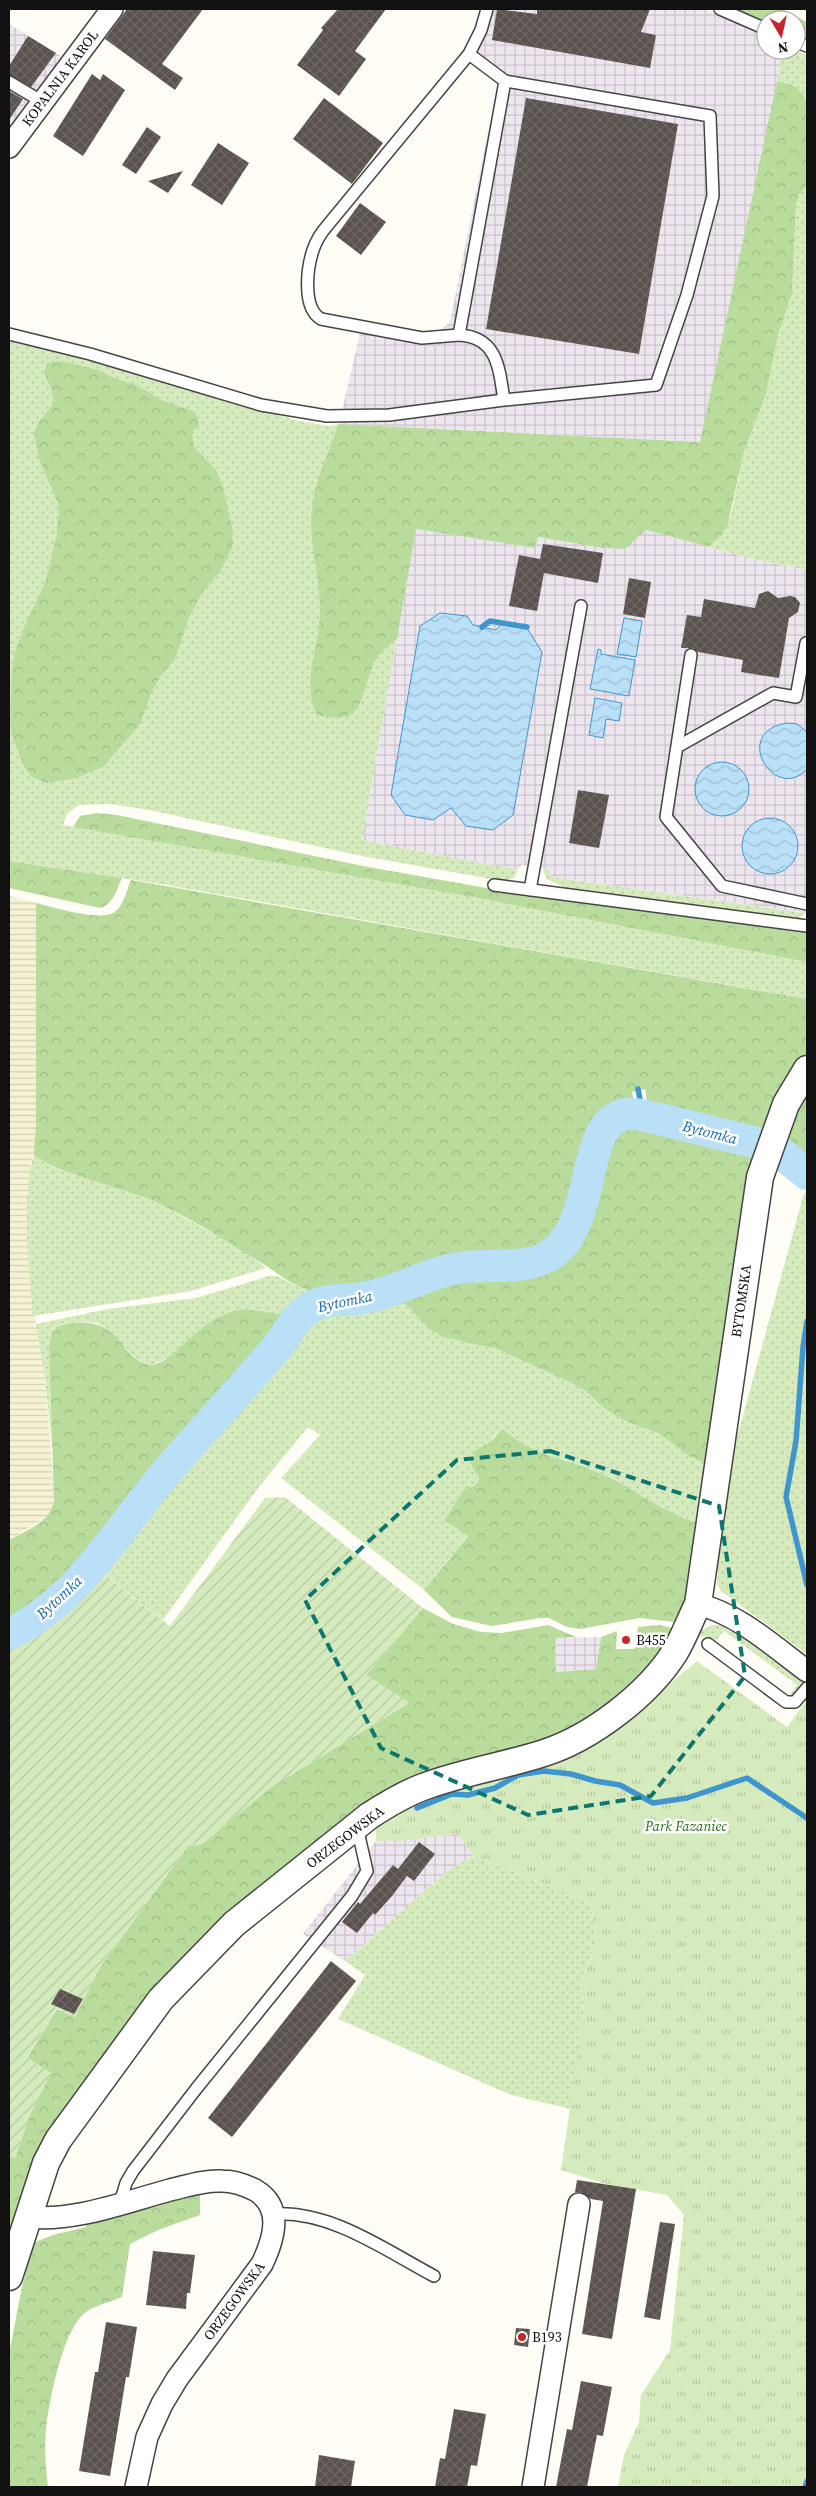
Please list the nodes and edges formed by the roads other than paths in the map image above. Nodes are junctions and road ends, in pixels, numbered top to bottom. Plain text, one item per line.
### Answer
1 (112, 9) edge
2 (487, 9) edge
3 (720, 9) edge
4 (756, 25) edge
5 (469, 54) junction
6 (505, 81) junction
7 (9, 82) edge
8 (41, 101) junction
9 (9, 148) edge
10 (9, 334) edge
11 (459, 335) junction
12 (504, 400) junction
13 (581, 606) dead end
14 (806, 643) edge
15 (691, 655) dead end
16 (802, 698) edge
17 (677, 747) junction
18 (494, 885) dead end
19 (530, 890) junction
20 (807, 904) edge
21 (807, 926) edge
22 (807, 1069) edge
23 (708, 1542) joint
24 (698, 1604) junction
25 (708, 1644) dead end
26 (807, 1671) edge
27 (807, 1688) edge
28 (356, 1826) junction
29 (120, 2203) junction
30 (579, 2204) dead end
31 (274, 2214) junction
32 (28, 2217) junction
33 (434, 2276) dead end
34 (9, 2277) edge
35 (136, 2487) edge
36 (533, 2487) edge

1 - 8 street, KOPALNIA KAROL
2 - 5 lane
3 - 4 lane
5 - 6 lane
5 - 11 lane
6 - 11 lane
6 - 12 lane
7 - 8 lane
8 - 9 street, KOPALNIA KAROL
10 - 12 lane
11 - 12 lane
13 - 19 lane
14 - 16 lane
15 - 17 lane
16 - 17 lane
17 - 20 lane
18 - 19 lane
19 - 21 lane
22 - 23 street, BYTOMSKA
23 - 24 street, ORZEGOWSKA
24 - 26 street
24 - 28 street, ORZEGOWSKA
25 - 27 lane
28 - 29 lane
28 - 32 street, ORZEGOWSKA
29 - 31 street
29 - 32 street
30 - 36 street
31 - 33 lane
31 - 35 street, ORZEGOWSKA
32 - 34 street, ORZEGOWSKA

